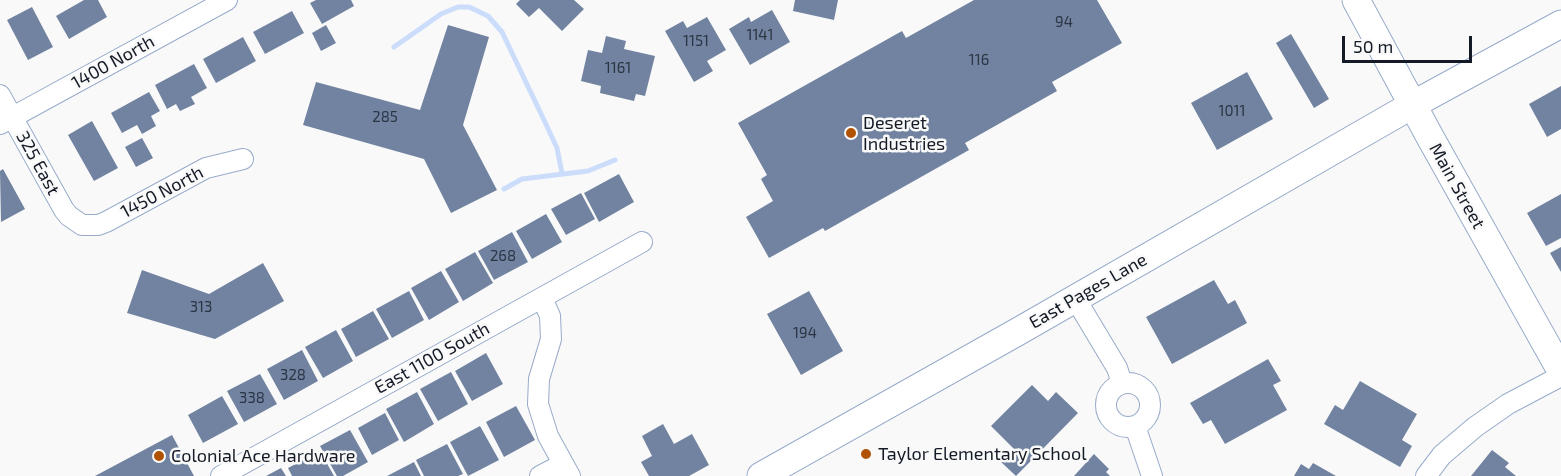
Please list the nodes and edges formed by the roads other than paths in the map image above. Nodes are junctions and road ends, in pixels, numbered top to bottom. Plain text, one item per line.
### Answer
1 (227, 0) edge
2 (1356, 0) edge
3 (1561, 24) edge
4 (0, 95) edge
5 (1414, 104) junction
6 (6, 121) edge
7 (243, 159) dead end
8 (82, 225) joint
9 (642, 242) dead end
10 (542, 298) junction
11 (1075, 298) junction
12 (1561, 371) edge
13 (1561, 376) edge
14 (1122, 383) junction
15 (1135, 426) junction
16 (566, 470) edge
17 (221, 475) edge
18 (540, 476) edge
19 (761, 476) edge
20 (1152, 476) edge
21 (1426, 476) edge

1 - 6 street, 1400 North
2 - 5 main road, Main Street
3 - 5 main road, East Pages Lane
4 - 6 street, 325 East
5 - 11 main road, East Pages Lane
5 - 12 main road, Main Street
6 - 8 street, 325 East
7 - 8 street, 1450 North
9 - 10 street, East 1100 South
10 - 16 street
10 - 17 street, East 1100 South
11 - 14 street
11 - 19 main road, East Pages Lane
13 - 21 street
14 - 15 street
14 - 15 street
15 - 20 street
16 - 18 street

